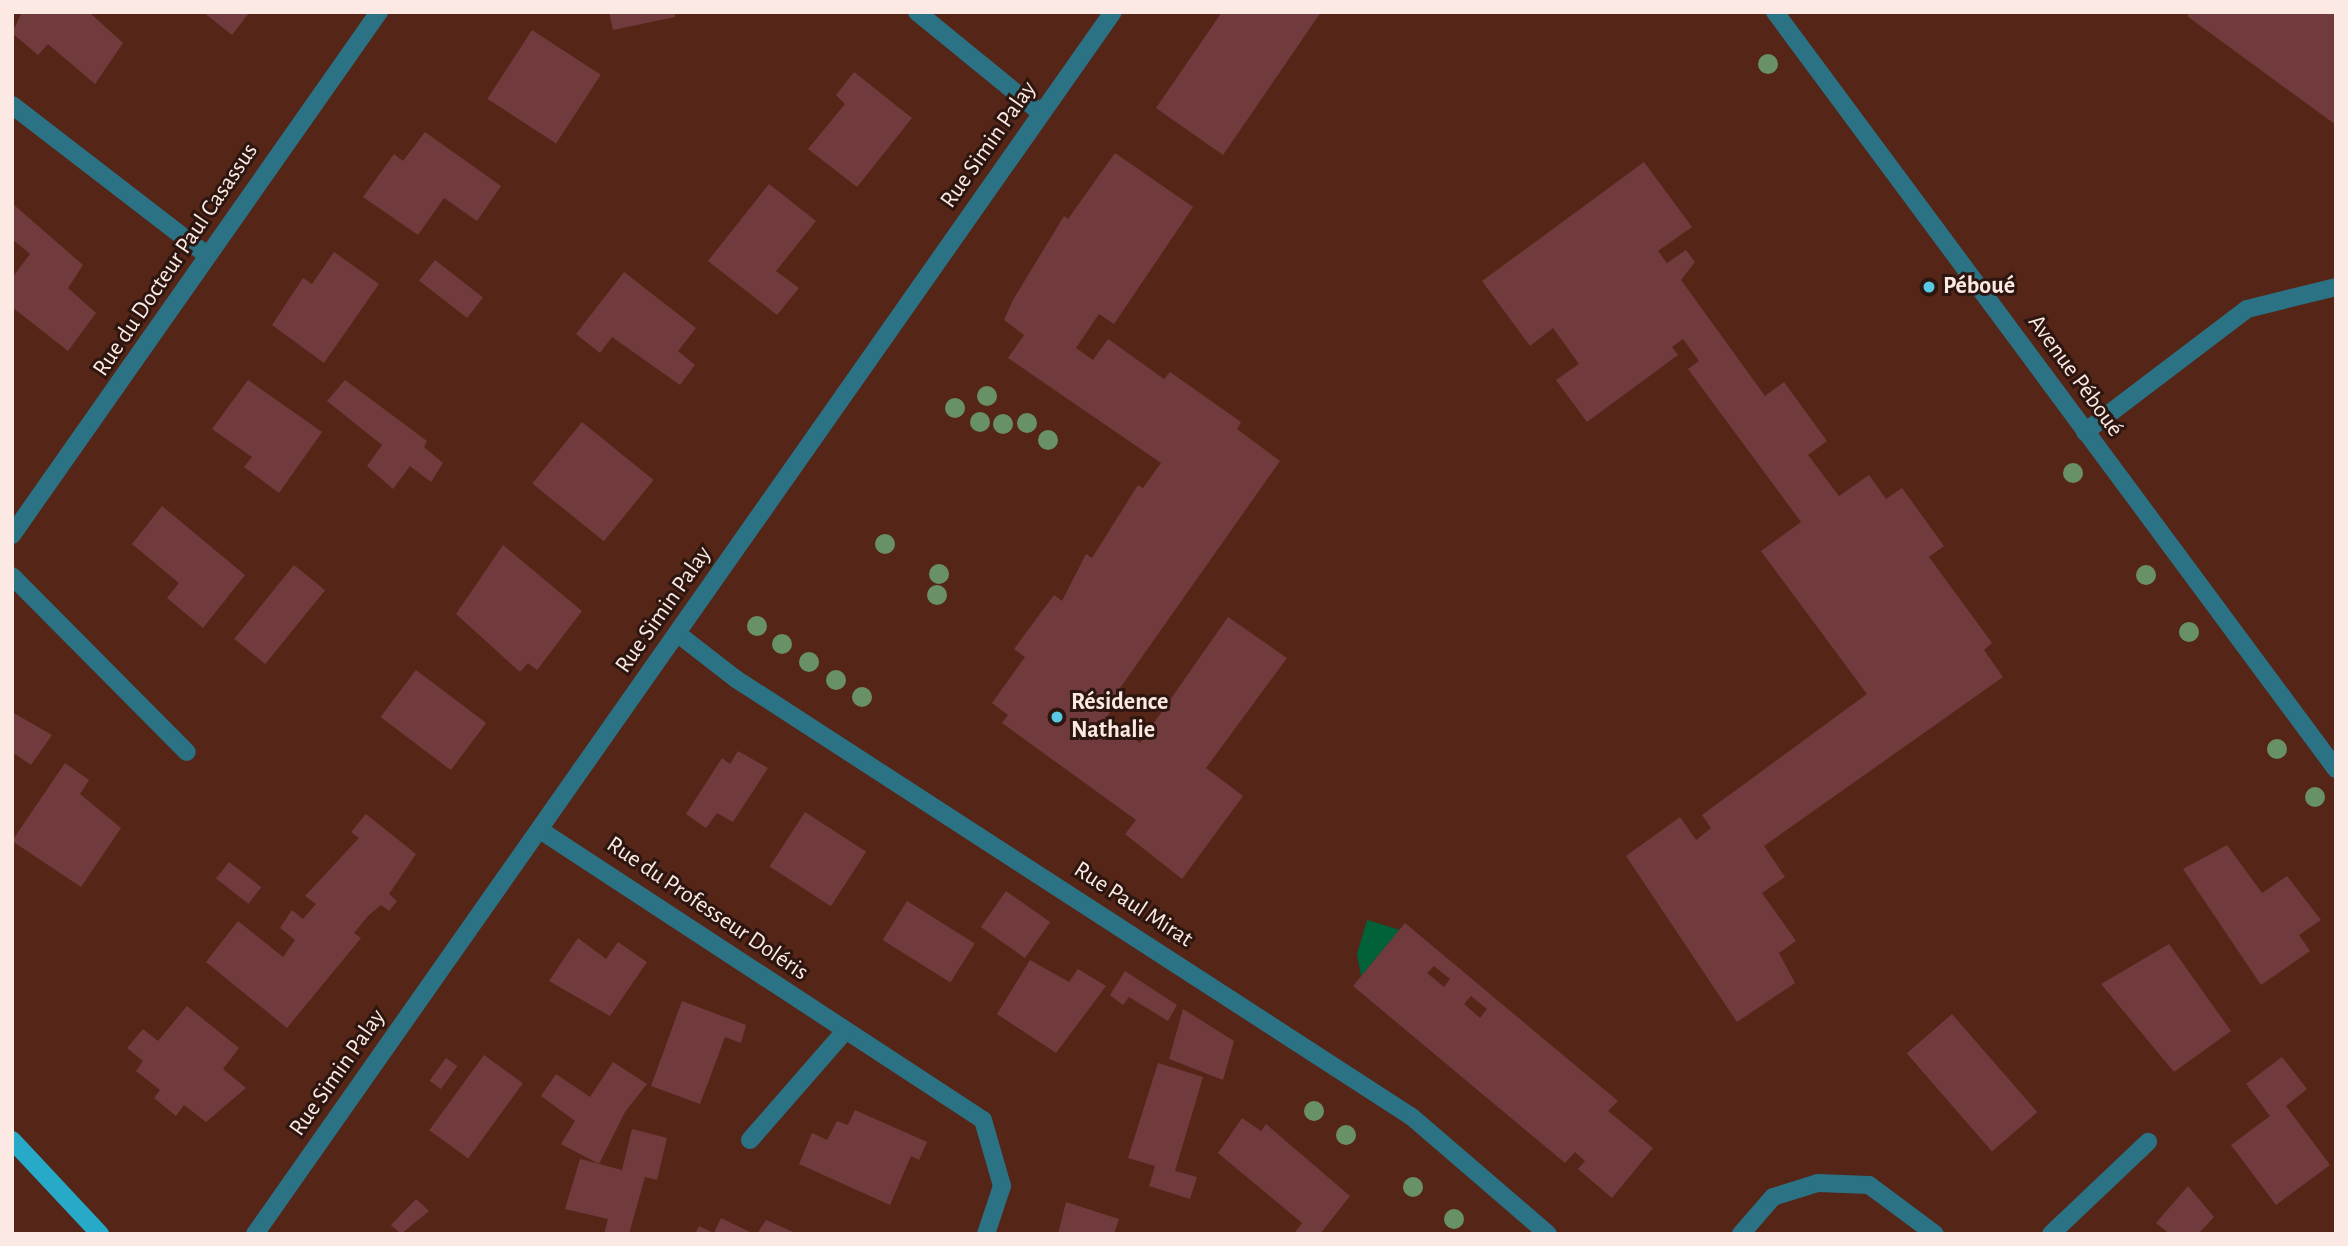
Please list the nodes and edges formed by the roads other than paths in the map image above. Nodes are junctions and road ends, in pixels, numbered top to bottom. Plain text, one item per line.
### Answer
1 (379, 12) edge
2 (917, 12) edge
3 (1113, 12) edge
4 (1775, 12) edge
5 (12, 105) edge
6 (1041, 113) junction
7 (207, 255) junction
8 (2336, 287) edge
9 (2085, 432) junction
10 (12, 535) edge
11 (12, 576) edge
12 (678, 634) junction
13 (187, 752) dead end
14 (2336, 769) edge
15 (540, 830) junction
16 (845, 1031) junction
17 (12, 1140) edge
18 (750, 1140) dead end
19 (2148, 1142) dead end
20 (100, 1234) edge
21 (255, 1234) edge
22 (986, 1234) edge
23 (1548, 1234) edge
24 (1741, 1234) edge
25 (1935, 1234) edge
26 (2051, 1234) edge

1 - 7 street, Rue du Docteur Paul Casassus
2 - 6 street
3 - 6 street, Rue Simin Palay
4 - 9 street, Avenue Péboué
5 - 7 street
6 - 12 street, Rue Simin Palay
7 - 10 street, Rue du Docteur Paul Casassus
8 - 9 street
9 - 14 street, Avenue Péboué
11 - 13 street
12 - 15 street, Rue Simin Palay
12 - 23 street, Rue Paul Mirat
15 - 16 street, Rue du Professeur Doléris
15 - 21 street, Rue Simin Palay
16 - 18 street
16 - 22 street, Rue du Professeur Doléris
17 - 20 main road
19 - 26 street
24 - 25 street

